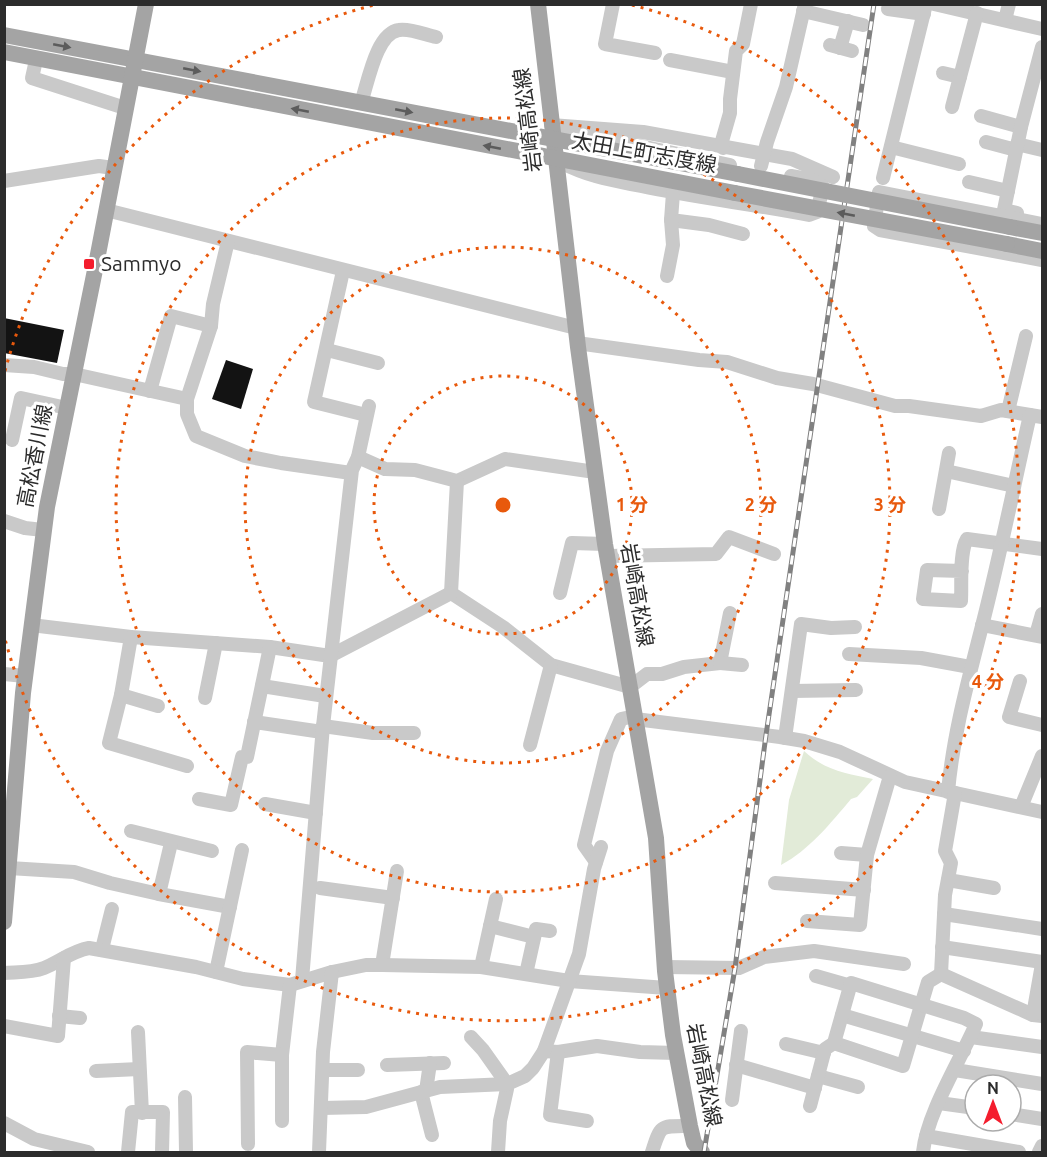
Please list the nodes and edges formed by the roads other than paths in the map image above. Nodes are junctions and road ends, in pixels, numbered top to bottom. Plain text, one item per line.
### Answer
1 (146, 4) edge
2 (538, 4) edge
3 (613, 4) edge
4 (751, 4) edge
5 (934, 4) edge
6 (1009, 4) edge
7 (804, 8) edge
8 (888, 9) dead end
9 (925, 9) edge
10 (977, 13) junction
11 (1005, 20) junction
12 (848, 21) junction
13 (863, 25) dead end
14 (1042, 29) edge
15 (4, 35) edge
16 (436, 37) dead end
17 (1042, 47) edge
18 (841, 48) dead end
19 (4, 52) edge
20 (655, 53) dead end
21 (134, 59) junction
22 (36, 60) junction
23 (670, 60) dead end
24 (733, 72) junction
25 (943, 73) dead end
26 (132, 77) junction
27 (960, 77) junction
28 (361, 103) junction
29 (952, 107) dead end
30 (125, 108) junction
31 (981, 116) dead end
32 (1021, 127) junction
33 (553, 133) junction
34 (986, 142) dead end
35 (891, 147) junction
36 (1017, 147) junction
37 (723, 148) junction
38 (1042, 150) edge
39 (556, 159) junction
40 (762, 160) junction
41 (958, 164) dead end
42 (113, 168) junction
43 (833, 177) dead end
44 (883, 178) dead end
45 (4, 181) edge
46 (969, 182) dead end
47 (1008, 191) junction
48 (673, 193) junction
49 (106, 210) junction
50 (1042, 218) edge
51 (671, 220) junction
52 (1042, 224) edge
53 (1042, 233) edge
54 (743, 234) dead end
55 (228, 240) junction
56 (1042, 251) edge
57 (1042, 261) edge
58 (343, 271) junction
59 (668, 276) dead end
60 (211, 326) junction
61 (576, 336) junction
62 (1026, 336) dead end
63 (327, 350) junction
64 (378, 363) dead end
65 (4, 365) edge
66 (74, 374) junction
67 (150, 391) junction
68 (187, 399) junction
69 (67, 408) junction
70 (1008, 411) junction
71 (1036, 416) edge
72 (12, 440) dead end
73 (949, 453) dead end
74 (358, 457) junction
75 (946, 471) junction
76 (351, 472) junction
77 (595, 472) junction
78 (457, 481) junction
79 (1014, 486) junction
80 (939, 509) dead end
81 (4, 521) edge
82 (43, 530) junction
83 (1001, 542) junction
84 (1042, 549) edge
85 (606, 550) junction
86 (774, 554) dead end
87 (962, 572) dead end
88 (550, 573) dead end
89 (565, 576) junction
90 (450, 593) junction
91 (560, 594) dead end
92 (730, 613) dead end
93 (1042, 614) edge
94 (31, 625) junction
95 (982, 625) junction
96 (855, 627) dead end
97 (1039, 636) edge
98 (131, 637) junction
99 (216, 643) junction
100 (270, 647) junction
101 (849, 654) dead end
102 (330, 656) junction
103 (720, 663) junction
104 (551, 664) junction
105 (742, 665) dead end
106 (970, 667) junction
107 (4, 674) edge
108 (25, 676) junction
109 (1020, 681) dead end
110 (262, 686) junction
111 (630, 687) junction
112 (856, 690) dead end
113 (792, 691) junction
114 (121, 695) junction
115 (326, 696) junction
116 (205, 698) dead end
117 (158, 706) dead end
118 (635, 718) junction
119 (254, 722) junction
120 (1042, 725) edge
121 (322, 729) junction
122 (414, 733) dead end
123 (785, 738) junction
124 (530, 745) dead end
125 (1042, 756) edge
126 (186, 766) dead end
127 (890, 776) junction
128 (951, 792) junction
129 (199, 798) dead end
130 (265, 804) dead end
131 (1022, 807) junction
132 (1042, 812) edge
133 (316, 813) junction
134 (130, 831) dead end
135 (171, 843) junction
136 (601, 847) dead end
137 (243, 850) dead end
138 (212, 852) dead end
139 (842, 853) dead end
140 (867, 855) junction
141 (596, 862) junction
142 (9, 868) junction
143 (397, 871) dead end
144 (948, 880) junction
145 (775, 883) dead end
146 (320, 888) dead end
147 (994, 888) dead end
148 (864, 890) junction
149 (159, 894) junction
150 (393, 898) junction
151 (496, 898) dead end
152 (230, 907) junction
153 (112, 909) dead end
154 (944, 914) junction
155 (807, 921) dead end
156 (4, 922) edge
157 (490, 926) junction
158 (1042, 929) edge
159 (550, 932) dead end
160 (534, 937) junction
161 (942, 947) junction
162 (102, 949) junction
163 (64, 958) junction
164 (1042, 963) edge
165 (904, 964) dead end
166 (382, 965) junction
167 (480, 967) junction
168 (665, 967) junction
169 (4, 972) edge
170 (216, 972) junction
171 (332, 972) junction
172 (526, 974) junction
173 (941, 974) junction
174 (816, 976) dead end
175 (569, 981) junction
176 (296, 983) junction
177 (850, 986) junction
178 (667, 988) junction
179 (921, 1004) junction
180 (842, 1015) junction
181 (1038, 1015) edge
182 (59, 1016) junction
183 (80, 1018) dead end
184 (4, 1026) edge
185 (741, 1031) dead end
186 (138, 1032) dead end
187 (912, 1036) junction
188 (471, 1037) dead end
189 (970, 1037) junction
190 (786, 1044) dead end
191 (1042, 1047) edge
192 (829, 1048) junction
193 (964, 1051) junction
194 (551, 1052) junction
195 (676, 1053) junction
196 (282, 1055) junction
197 (387, 1065) dead end
198 (736, 1065) junction
199 (139, 1069) junction
200 (323, 1070) junction
201 (358, 1070) dead end
202 (955, 1070) junction
203 (96, 1071) dead end
204 (817, 1082) junction
205 (1042, 1083) edge
206 (507, 1084) junction
207 (858, 1087) dead end
208 (424, 1092) junction
209 (185, 1097) dead end
210 (732, 1100) dead end
211 (939, 1103) junction
212 (810, 1106) dead end
213 (963, 1106) edge
214 (322, 1108) junction
215 (141, 1113) junction
216 (1023, 1116) edge
217 (1042, 1119) edge
218 (282, 1120) dead end
219 (587, 1120) dead end
220 (4, 1123) edge
221 (690, 1126) junction
222 (432, 1135) dead end
223 (926, 1137) junction
224 (248, 1144) dead end
225 (1042, 1146) edge
226 (88, 1152) edge
227 (128, 1152) edge
228 (162, 1152) edge
229 (186, 1152) edge
230 (319, 1152) edge
231 (498, 1152) edge
232 (652, 1152) edge
233 (702, 1152) edge
234 (923, 1152) edge
235 (1019, 1152) edge
236 (1039, 1152) edge

1 - 21 main road, 高松香川線
2 - 33 main road, 岩崎高松線
3 - 20 street
4 - 24 street
5 - 10 street
6 - 11 street
7 - 12 street
7 - 40 street
8 - 9 street
9 - 35 street
10 - 11 street
10 - 27 street
11 - 14 street
12 - 13 street
12 - 18 street
15 -> 21 main road, 太田上町志度線
16 - 28 street
17 - 32 street
19 - 22 main road, 太田上町志度線
21 - 26 main road, 高松香川線
21 -> 28 main road, 太田上町志度線
22 - 26 main road, 太田上町志度線
22 - 30 street
23 - 24 street
24 - 37 street
25 - 27 street
26 - 30 main road, 高松香川線
39 -> 26 main road, 太田上町志度線
27 - 29 street
28 -> 33 main road, 太田上町志度線
30 - 42 main road, 高松香川線
31 - 32 street
32 - 36 street
33 - 37 street
33 - 39 main road, 岩崎高松線
33 - 48 street
33 - 53 main road, 太田上町志度線, bridge
34 - 36 street
35 - 41 street
35 - 44 street
36 - 38 street
36 - 47 street
37 - 40 street
39 - 48 street
56 -> 39 main road, 太田上町志度線, bridge
39 - 61 main road, 岩崎高松線
40 - 43 street
42 - 45 street
42 - 49 main road, 高松香川線
46 - 47 street
47 - 50 street
48 - 51 street
49 - 55 street
49 - 66 main road, 高松香川線
51 - 54 street
51 - 59 street
52 - 57 street
55 - 58 street
55 - 60 street
58 - 61 street
58 - 63 street
60 - 67 street
60 - 68 street
61 - 70 street
61 - 77 main road, 岩崎高松線
62 - 70 street
63 - 64 street
63 - 74 street
65 - 66 street
66 - 67 street
66 - 69 main road, 高松香川線
67 - 68 street
68 - 76 street
69 - 72 street
69 - 82 main road, 高松香川線
70 - 71 street
71 - 79 street
73 - 75 street
74 - 76 street
74 - 78 street
75 - 79 street
75 - 80 street
76 - 102 street
77 - 78 street
77 - 85 main road, 岩崎高松線
78 - 90 street
79 - 83 street
81 - 82 street
82 - 94 main road, 高松香川線
83 - 84 street
83 - 87 street
83 - 95 street
85 - 86 street
85 - 89 street
85 - 111 main road, 岩崎高松線
88 - 89 street
89 - 91 street
90 - 102 street
90 - 104 street
92 - 103 street
93 - 97 street
94 - 98 street
94 - 108 main road, 高松香川線
95 - 97 street
95 - 106 street
96 - 113 street
98 - 99 street
98 - 114 street
99 - 100 street
99 - 116 street
100 - 102 street
100 - 110 street
101 - 106 street
102 - 115 street
103 - 105 street
103 - 111 street
104 - 111 street
104 - 124 street
106 - 128 street
107 - 108 street
108 - 142 main road, 高松香川線
109 - 120 street
110 - 115 street
110 - 119 street
111 - 118 main road, 岩崎高松線
112 - 113 street
113 - 123 street
114 - 117 street
114 - 126 street
115 - 121 street
118 - 123 street
118 - 141 street
118 - 168 main road, 岩崎高松線
119 - 121 street
119 - 129 street
121 - 122 street
121 - 133 street
123 - 127 street
125 - 131 street
127 - 128 street
127 - 140 street
128 - 131 street
128 - 144 street
130 - 133 street
131 - 132 street
133 - 176 street
134 - 135 street
135 - 138 street
135 - 149 street
136 - 141 street
137 - 152 street
139 - 140 street
140 - 148 street
141 - 175 street
142 - 149 street
142 - 156 main road, 高松香川線
143 - 150 street
144 - 147 street
144 - 154 street
145 - 148 street
146 - 150 street
148 - 155 street
149 - 152 street
150 - 166 street
151 - 157 street
152 - 170 street
153 - 162 street
154 - 158 street
154 - 161 street
157 - 160 street
157 - 167 street
159 - 160 street
160 - 172 street
161 - 164 street
161 - 173 street
162 - 163 street
162 - 170 street
163 - 169 street
163 - 182 street
164 - 181 street
165 - 168 street
166 - 167 street
166 - 171 street
167 - 172 street
168 - 178 main road, 岩崎高松線
170 - 176 street
171 - 176 street
171 - 200 street
172 - 175 street
173 - 179 street
173 - 181 street
174 - 177 street
175 - 178 street
175 - 194 street
176 - 196 street
177 - 179 street
177 - 180 street
178 - 195 main road, 岩崎高松線
179 - 187 street
179 - 189 street
180 - 187 street
180 - 192 street
182 - 183 street
182 - 184 street
185 - 198 street
186 - 199 street
187 - 192 street
187 - 193 street
188 - 206 street
189 - 191 street
189 - 193 street
190 - 192 street
192 - 204 street
193 - 202 street
194 - 195 street
194 - 206 street
194 - 219 street
195 - 221 main road, 岩崎高松線
196 - 218 street
196 - 224 street
197 - 208 street
198 - 204 street
198 - 210 street
199 - 203 street
199 - 215 street
200 - 201 street
200 - 214 street
202 - 205 street
202 - 211 street
204 - 207 street
204 - 212 street
206 - 208 street
206 - 231 street
208 - 214 street
208 - 222 street
209 - 229 street
211 - 213 street
211 - 223 street
214 - 230 street
215 - 227 street
215 - 228 street
216 - 217 street
220 - 226 street
221 - 232 street
221 - 233 main road, 岩崎高松線
223 - 234 street
223 - 235 street
225 - 236 street

